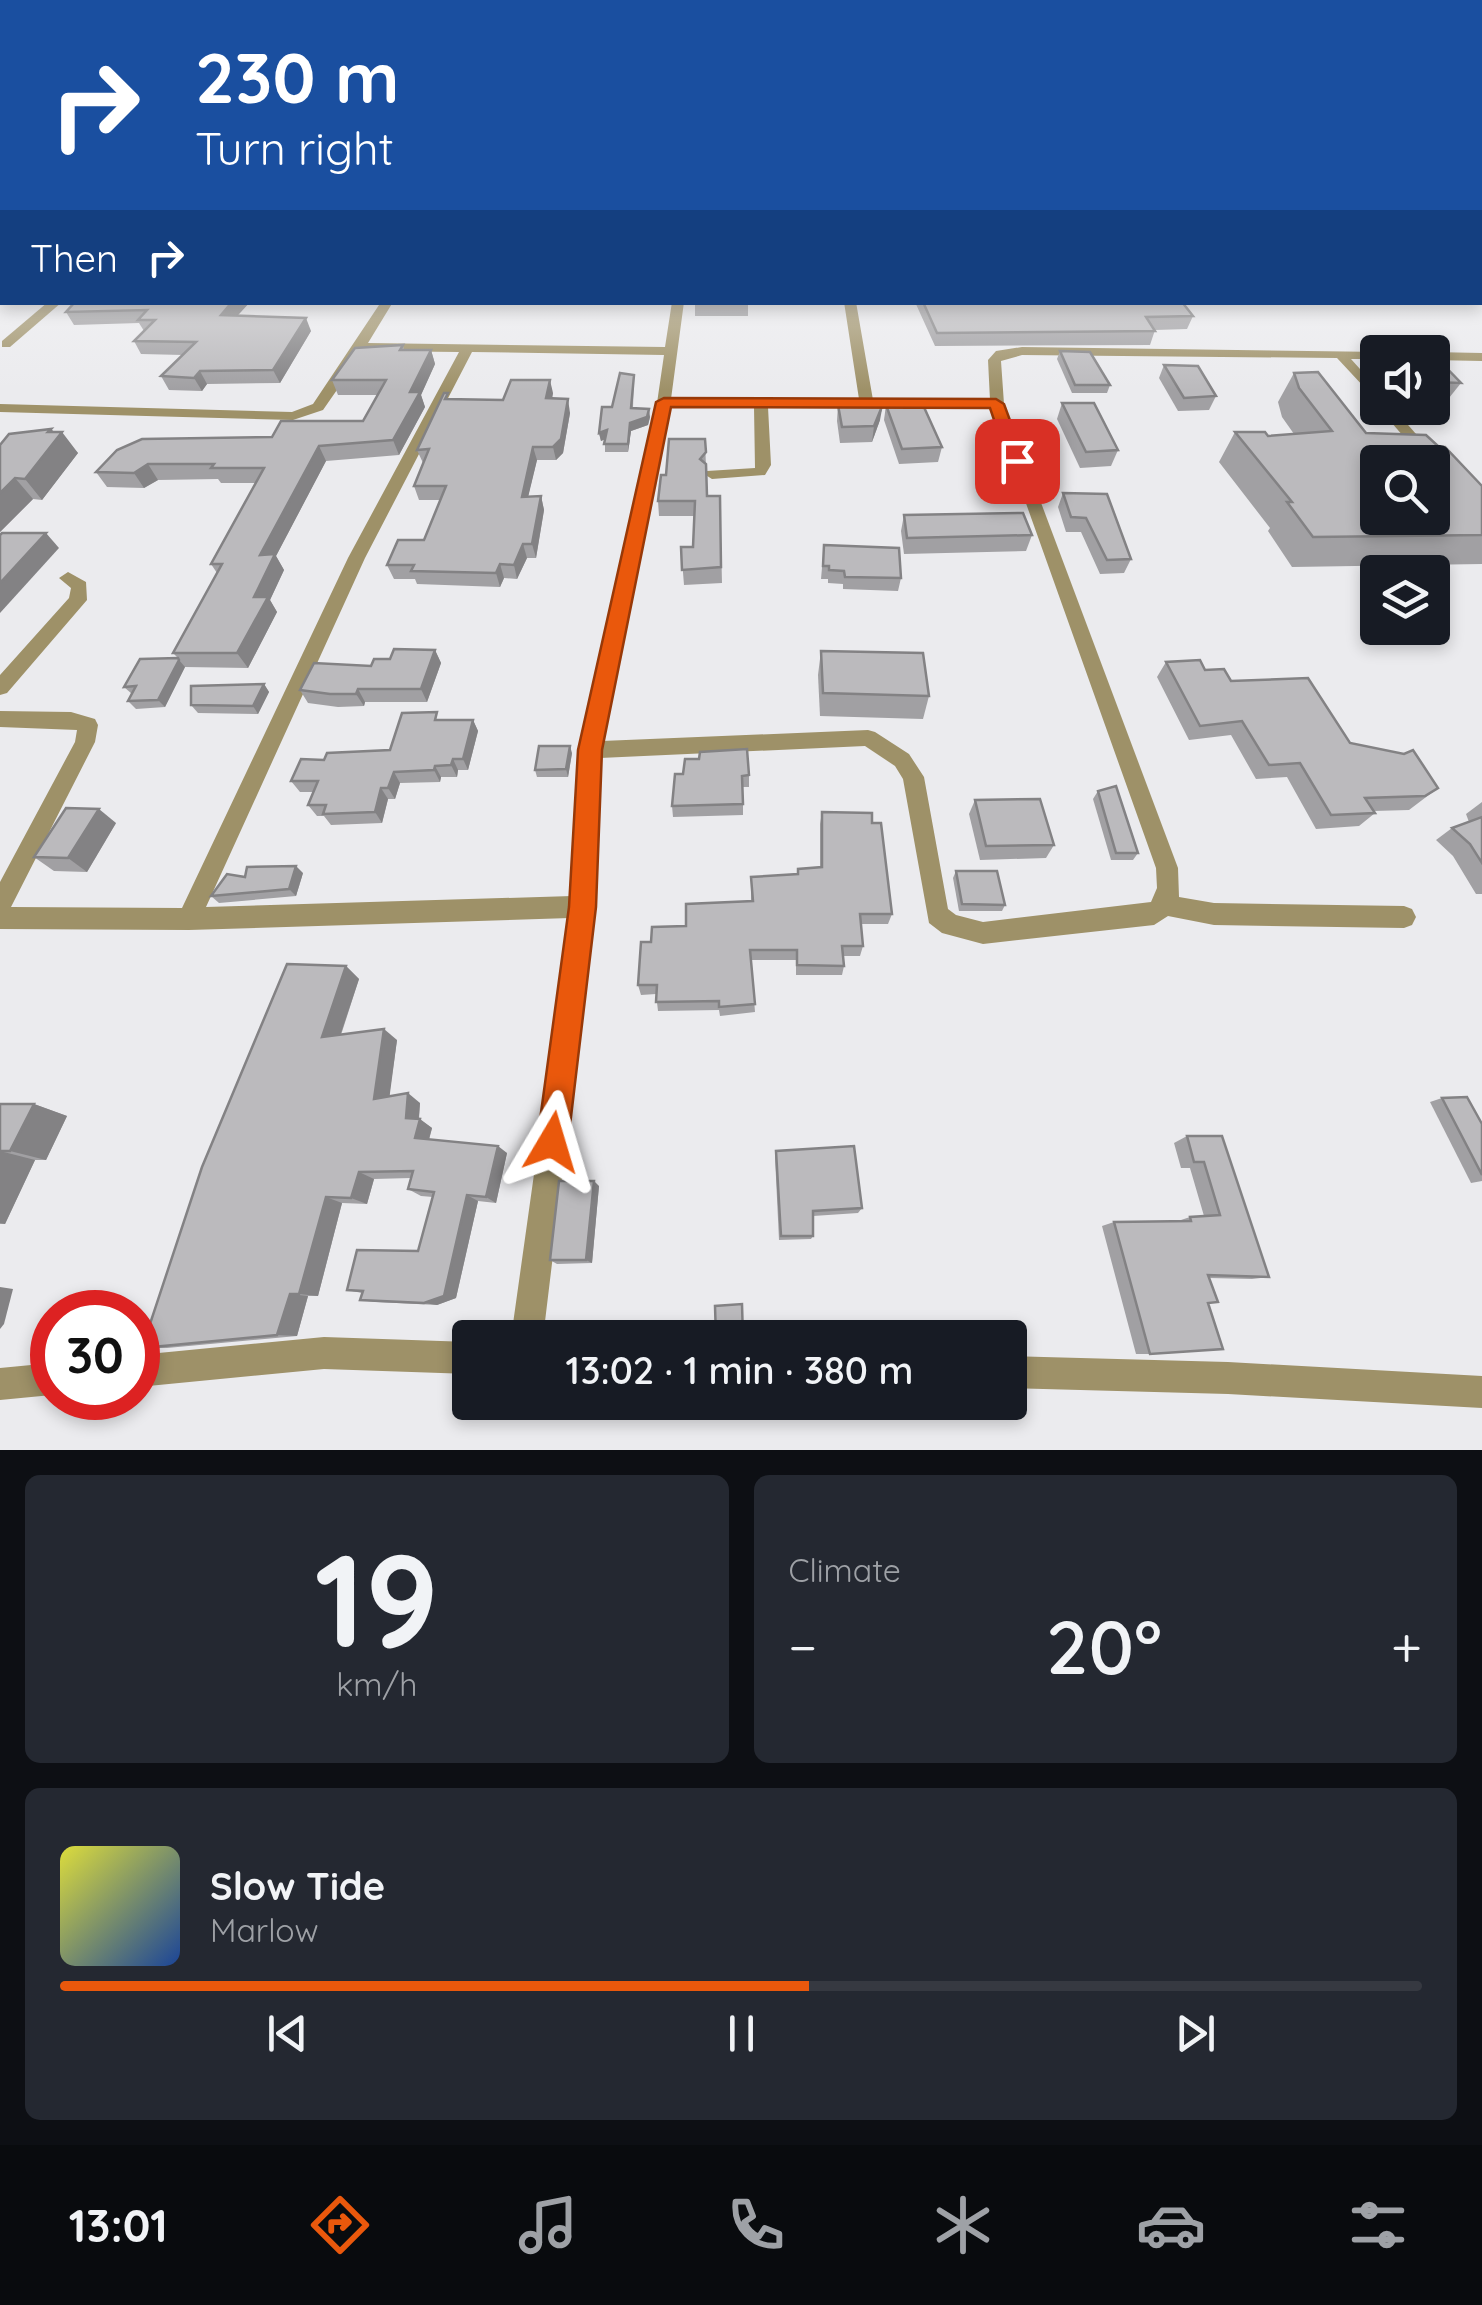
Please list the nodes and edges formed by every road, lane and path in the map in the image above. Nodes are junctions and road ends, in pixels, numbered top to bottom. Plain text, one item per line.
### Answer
1 (52, 305) edge
2 (385, 305) edge
3 (678, 305) edge
4 (850, 305) edge
5 (2, 346) edge
6 (360, 347) junction
7 (468, 348) junction
8 (671, 351) junction
9 (1341, 355) junction
10 (1360, 356) edge
11 (1450, 356) edge
12 (1482, 357) edge
13 (1360, 377) edge
14 (866, 401) junction
15 (664, 402) junction
16 (762, 402) junction
17 (996, 404) junction
18 (0, 408) edge
19 (1401, 425) edge
20 (1418, 445) edge
21 (712, 474) dead end
22 (68, 578) dead end
23 (0, 688) edge
24 (0, 718) edge
25 (590, 750) junction
26 (0, 905) edge
27 (1165, 906) junction
28 (583, 907) junction
29 (1404, 917) dead end
30 (0, 918) edge
31 (189, 919) junction
32 (529, 1320) edge
33 (452, 1357) edge
34 (160, 1369) edge
35 (1027, 1372) edge
36 (30, 1381) edge
37 (0, 1384) edge
38 (1482, 1392) edge

1 - 5 street
2 - 6 street
3 - 8 street
4 - 14 street
6 - 7 street
6 - 18 street
7 - 8 street
7 - 31 street
8 - 15 street
9 - 10 street
9 - 13 street
9 - 17 street
11 - 12 street
14 - 16 street
14 - 17 street
15 - 16 street
15 - 25 street
16 - 21 street
17 - 27 street
19 - 20 street
22 - 23 street
24 - 26 street
25 - 27 street
25 - 28 street
27 - 29 street
28 - 31 street
28 - 32 street
30 - 31 street
33 - 34 street
35 - 38 street
36 - 37 street

